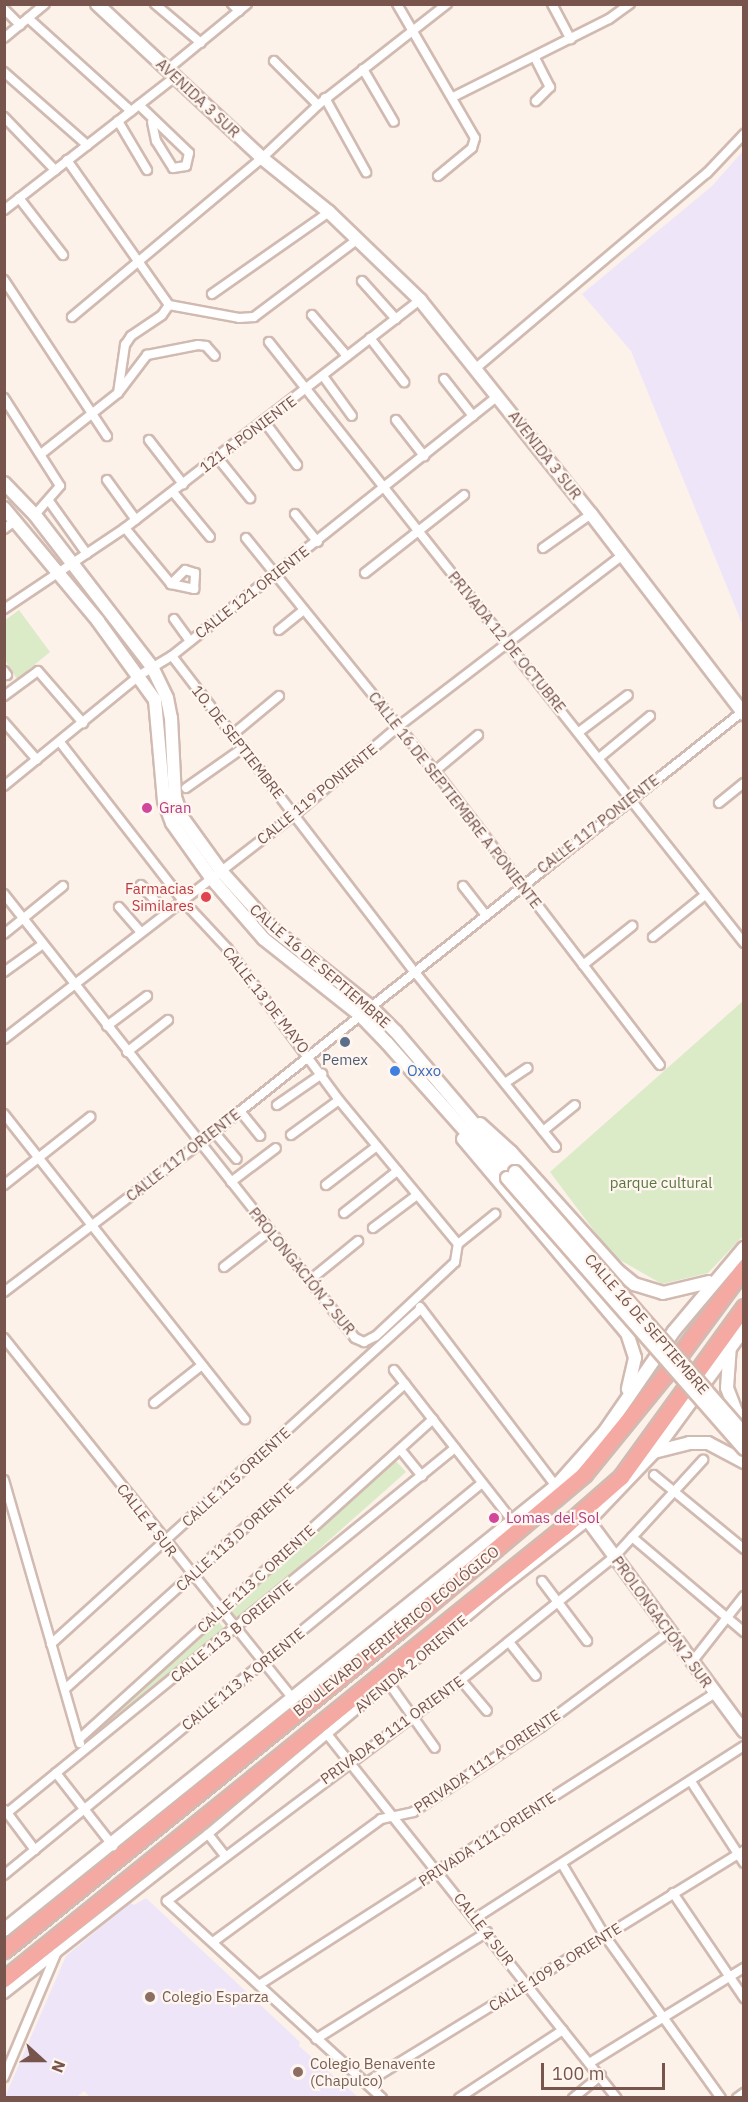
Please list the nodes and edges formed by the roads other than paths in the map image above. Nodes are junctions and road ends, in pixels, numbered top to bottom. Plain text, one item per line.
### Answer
1 (45, 4) edge
2 (97, 4) edge
3 (155, 4) edge
4 (232, 4) edge
5 (247, 4) edge
6 (397, 4) edge
7 (447, 4) edge
8 (552, 4) edge
9 (624, 6) edge
10 (4, 9) edge
11 (239, 11) junction
12 (28, 18) junction
13 (20, 25) junction
14 (412, 32) junction
15 (4, 38) edge
16 (571, 39) junction
17 (201, 43) junction
18 (535, 58) junction
19 (274, 62) dead end
20 (363, 69) junction
21 (4, 72) edge
22 (172, 73) junction
23 (453, 97) junction
24 (325, 98) junction
25 (536, 101) dead end
26 (139, 105) junction
27 (318, 105) junction
28 (131, 111) junction
29 (4, 117) edge
30 (118, 121) junction
31 (152, 122) junction
32 (394, 122) dead end
33 (744, 134) edge
34 (87, 145) junction
35 (262, 158) junction
36 (67, 160) junction
37 (55, 170) junction
38 (147, 170) dead end
39 (366, 172) dead end
40 (438, 176) dead end
41 (19, 198) junction
42 (5, 209) edge
43 (329, 212) junction
44 (358, 239) junction
45 (63, 255) dead end
46 (140, 260) junction
47 (4, 280) edge
48 (363, 281) dead end
49 (212, 294) dead end
50 (420, 300) junction
51 (169, 305) junction
52 (312, 315) dead end
53 (72, 316) dead end
54 (396, 319) junction
55 (370, 338) junction
56 (269, 342) dead end
57 (215, 356) dead end
58 (347, 356) junction
59 (476, 368) junction
60 (323, 376) junction
61 (444, 379) dead end
62 (404, 382) dead end
63 (306, 390) junction
64 (118, 393) junction
65 (498, 396) junction
66 (4, 398) edge
67 (94, 414) junction
68 (352, 416) dead end
69 (473, 416) junction
70 (396, 420) dead end
71 (264, 422) junction
72 (107, 436) dead end
73 (149, 440) dead end
74 (41, 454) junction
75 (424, 456) junction
76 (217, 457) junction
77 (297, 465) dead end
78 (107, 480) dead end
79 (4, 483) edge
80 (183, 484) junction
81 (383, 486) junction
82 (173, 492) junction
83 (464, 495) dead end
84 (250, 498) dead end
85 (49, 501) junction
86 (4, 508) edge
87 (295, 514) dead end
88 (591, 514) junction
89 (35, 515) junction
90 (16, 520) junction
91 (136, 520) junction
92 (125, 528) junction
93 (4, 529) edge
94 (418, 531) junction
95 (210, 537) dead end
96 (246, 538) dead end
97 (318, 542) junction
98 (543, 548) dead end
99 (87, 554) junction
100 (621, 556) junction
101 (71, 562) junction
102 (58, 572) junction
103 (365, 573) dead end
104 (275, 574) junction
105 (171, 584) dead end
106 (4, 609) edge
107 (304, 610) junction
108 (174, 619) dead end
109 (279, 630) dead end
110 (190, 641) junction
111 (508, 641) junction
112 (172, 656) junction
113 (153, 667) junction
114 (140, 675) junction
115 (628, 695) dead end
116 (4, 696) edge
117 (279, 696) dead end
118 (743, 713) edge
119 (650, 716) dead end
120 (4, 722) edge
121 (83, 723) junction
122 (399, 726) junction
123 (579, 732) junction
124 (232, 735) junction
125 (478, 735) dead end
126 (60, 742) junction
127 (243, 748) junction
128 (599, 758) junction
129 (37, 760) junction
130 (435, 771) junction
131 (744, 783) edge
132 (4, 786) edge
133 (186, 788) dead end
134 (630, 799) junction
135 (719, 803) dead end
136 (294, 815) junction
137 (216, 875) junction
138 (522, 884) junction
139 (141, 885) dead end
140 (63, 886) dead end
141 (463, 886) dead end
142 (705, 895) junction
143 (5, 896) edge
144 (184, 902) junction
145 (119, 907) dead end
146 (166, 913) junction
147 (485, 914) junction
148 (23, 919) junction
149 (632, 926) dead end
150 (141, 932) junction
151 (4, 934) edge
152 (653, 937) dead end
153 (744, 943) edge
154 (43, 944) junction
155 (583, 965) junction
156 (414, 971) junction
157 (4, 972) edge
158 (75, 982) junction
159 (147, 996) dead end
160 (372, 1007) junction
161 (360, 1015) junction
162 (168, 1020) dead end
163 (107, 1026) junction
164 (4, 1039) edge
165 (127, 1052) junction
166 (309, 1055) junction
167 (660, 1065) dead end
168 (527, 1068) dead end
169 (322, 1074) junction
170 (505, 1083) junction
171 (339, 1100) junction
172 (277, 1105) dead end
173 (575, 1105) dead end
174 (460, 1109) junction
175 (240, 1111) junction
176 (447, 1113) junction
177 (4, 1114) edge
178 (90, 1117) dead end
179 (543, 1131) junction
180 (214, 1132) junction
181 (291, 1135) dead end
182 (260, 1136) dead end
183 (199, 1144) junction
184 (377, 1146) junction
185 (556, 1147) dead end
186 (276, 1148) dead end
187 (39, 1158) junction
188 (237, 1159) dead end
189 (397, 1171) junction
190 (511, 1175) junction
191 (231, 1182) junction
192 (4, 1185) edge
193 (326, 1185) dead end
194 (417, 1195) junction
195 (345, 1213) dead end
196 (495, 1214) dead end
197 (92, 1224) junction
198 (373, 1228) dead end
199 (270, 1231) junction
200 (358, 1241) dead end
201 (458, 1244) junction
202 (744, 1248) edge
203 (224, 1267) dead end
204 (744, 1268) edge
205 (310, 1280) junction
206 (712, 1280) junction
207 (4, 1292) edge
208 (418, 1306) junction
209 (744, 1307) edge
210 (744, 1329) edge
211 (4, 1338) edge
212 (731, 1341) junction
213 (677, 1358) junction
214 (202, 1365) junction
215 (394, 1370) dead end
216 (405, 1384) junction
217 (154, 1403) dead end
218 (622, 1404) junction
219 (245, 1419) dead end
220 (433, 1419) junction
221 (744, 1421) edge
222 (744, 1434) edge
223 (455, 1448) junction
224 (400, 1449) junction
225 (744, 1449) edge
226 (654, 1452) junction
227 (703, 1460) dead end
228 (744, 1462) edge
229 (654, 1475) dead end
230 (422, 1476) junction
231 (4, 1479) edge
232 (482, 1483) junction
233 (559, 1490) junction
234 (675, 1492) junction
235 (585, 1516) junction
236 (513, 1522) junction
237 (632, 1537) junction
238 (165, 1542) junction
239 (744, 1549) edge
240 (614, 1557) junction
241 (192, 1577) junction
242 (542, 1581) dead end
243 (744, 1596) edge
244 (559, 1602) junction
245 (220, 1611) junction
246 (724, 1618) junction
247 (235, 1629) junction
248 (669, 1632) junction
249 (744, 1632) edge
250 (587, 1641) dead end
251 (509, 1642) junction
252 (51, 1644) junction
253 (692, 1662) junction
254 (263, 1663) junction
255 (536, 1676) dead end
256 (461, 1680) junction
257 (65, 1689) junction
258 (393, 1689) dead end
259 (715, 1694) junction
260 (293, 1699) junction
261 (487, 1711) dead end
262 (412, 1716) junction
263 (744, 1731) edge
264 (327, 1734) junction
265 (79, 1739) junction
266 (744, 1746) edge
267 (435, 1748) dead end
268 (83, 1752) junction
269 (349, 1761) junction
270 (56, 1773) junction
271 (692, 1783) junction
272 (84, 1810) junction
273 (6, 1811) edge
274 (391, 1816) junction
275 (208, 1834) junction
276 (114, 1846) junction
277 (35, 1850) junction
278 (741, 1852) edge
279 (225, 1856) junction
280 (744, 1863) edge
281 (562, 1864) junction
282 (438, 1872) junction
283 (4, 1875) edge
284 (673, 1893) junction
285 (476, 1918) junction
286 (4, 1930) edge
287 (487, 1932) junction
288 (605, 1936) junction
289 (213, 1942) junction
290 (4, 1950) edge
291 (57, 1953) junction
292 (744, 1968) edge
293 (728, 1978) junction
294 (4, 1979) edge
295 (259, 1985) junction
296 (528, 1985) junction
297 (4, 1994) edge
298 (744, 1998) edge
299 (662, 2018) junction
300 (563, 2030) junction
301 (316, 2039) junction
302 (591, 2062) junction
303 (601, 2075) junction
304 (4, 2077) edge
305 (366, 2083) junction
306 (744, 2093) edge
307 (382, 2097) edge
308 (459, 2097) edge
309 (573, 2097) edge
310 (617, 2097) edge
311 (721, 2097) edge
312 (737, 2097) edge

1 - 12 street
2 - 22 main road, AVENIDA 3 SUR
3 - 17 street
4 - 11 street
5 - 11 street
6 - 14 street
7 - 14 street
8 - 16 street
9 - 16 street
10 - 13 street
11 - 17 street
12 - 13 street
12 - 28 street
13 - 15 street
14 - 20 street
14 - 23 street
16 - 18 street
17 - 22 street
18 - 23 street
18 - 25 street
19 - 27 street
20 - 24 street
20 - 32 street
21 - 34 street
22 - 26 street
22 - 35 main road, AVENIDA 3 SUR
23 - 40 street
24 - 27 street
24 - 39 street
26 - 28 street
26 - 31 street
27 - 35 street
28 - 30 street
29 - 37 street
30 - 34 street
30 - 38 street
31 - 31 street
33 - 59 street
34 - 36 street
35 - 43 main road, AVENIDA 3 SUR
35 - 46 street
36 - 37 street
36 - 46 street
37 - 41 street
41 - 42 street
41 - 45 street
43 - 44 main road, AVENIDA 3 SUR
43 - 49 street
44 - 50 main road, AVENIDA 3 SUR
44 - 51 street
46 - 51 street
46 - 53 street
47 - 67 street
48 - 54 street
50 - 54 street, 121 A PONIENTE
50 - 59 main road, AVENIDA 3 SUR
51 - 64 street
52 - 58 street
54 - 55 street, 121 A PONIENTE
55 - 58 street, 121 A PONIENTE
55 - 62 street
56 - 63 street, PRIVADA 12 DE OCTUBRE
57 - 64 street
58 - 60 street, 121 A PONIENTE
59 - 65 main road, AVENIDA 3 SUR
60 - 63 street, 121 A PONIENTE
60 - 68 street
61 - 69 street
63 - 71 street, 121 A PONIENTE
63 - 81 street, PRIVADA 12 DE OCTUBRE
64 - 67 street
65 - 69 street, CALLE 121 ORIENTE
65 - 88 main road, AVENIDA 3 SUR
66 - 74 street
67 - 72 street
67 - 74 street
69 - 75 street, CALLE 121 ORIENTE
70 - 75 street
71 - 76 street, 121 A PONIENTE
71 - 77 street
73 - 80 street
74 - 85 street
75 - 81 street, CALLE 121 ORIENTE
76 - 80 street, 121 A PONIENTE
76 - 84 street
78 - 91 street
79 - 89 main road, CALLE 16 DE SEPTIEMBRE
80 - 82 street, 121 A PONIENTE
81 - 94 street, PRIVADA 12 DE OCTUBRE
81 - 97 street, CALLE 121 ORIENTE
82 - 91 street, 121 A PONIENTE
82 - 95 street
83 - 94 street
85 - 89 street
85 - 99 street
86 - 90 main road, CALLE 16 DE SEPTIEMBRE
87 - 97 street
88 - 98 street
88 - 100 main road, AVENIDA 3 SUR
89 - 101 main road, CALLE 16 DE SEPTIEMBRE
90 - 93 street
90 - 102 main road, CALLE 16 DE SEPTIEMBRE
91 - 92 street, 121 A PONIENTE
92 - 99 street, 121 A PONIENTE
92 - 105 street
94 - 103 street
94 - 111 street, PRIVADA 12 DE OCTUBRE
96 - 104 street, CALLE 16 DE SEPTIEMBRE A PONIENTE
97 - 104 street, CALLE 121 ORIENTE
99 - 101 street, 121 A PONIENTE
100 - 111 street, CALLE 119 PONIENTE
100 - 118 main road, AVENIDA 3 SUR
101 - 102 street, 121 A PONIENTE
101 - 113 main road, CALLE 16 DE SEPTIEMBRE
102 - 106 street, 121 A PONIENTE
102 - 114 main road, CALLE 16 DE SEPTIEMBRE
104 - 107 street, CALLE 16 DE SEPTIEMBRE A PONIENTE
104 - 110 street, CALLE 121 ORIENTE
107 - 109 street
107 - 122 street, CALLE 16 DE SEPTIEMBRE A PONIENTE
108 - 110 street
110 - 112 street, CALLE 121 ORIENTE
111 - 122 street, CALLE 119 PONIENTE
111 - 123 street, PRIVADA 12 DE OCTUBRE
112 - 113 street, CALLE 121 ORIENTE
112 - 124 street, 1O. DE SEPTIEMBRE
113 - 114 street, CALLE 121 ORIENTE
113 - 137 main road, CALLE 16 DE SEPTIEMBRE
114 - 121 street, CALLE 121 ORIENTE
114 - 137 main road, CALLE 16 DE SEPTIEMBRE
115 - 123 street
116 - 121 street
117 - 124 street
118 - 134 street, CALLE 117 PONIENTE
119 - 128 street
120 - 129 street
121 - 126 street, CALLE 121 ORIENTE
122 - 130 street, CALLE 16 DE SEPTIEMBRE A PONIENTE
122 - 136 street, CALLE 119 PONIENTE
123 - 128 street, PRIVADA 12 DE OCTUBRE
124 - 127 street, 1O. DE SEPTIEMBRE
125 - 130 street
126 - 129 street, CALLE 121 ORIENTE
126 - 144 street, CALLE 13 DE MAYO
127 - 133 street
127 - 136 street, 1O. DE SEPTIEMBRE
128 - 134 street, PRIVADA 12 DE OCTUBRE
129 - 132 street, CALLE 121 ORIENTE
130 - 138 street, CALLE 16 DE SEPTIEMBRE A PONIENTE
131 - 135 street
134 - 138 street, CALLE 117 PONIENTE
134 - 142 street, PRIVADA 12 DE OCTUBRE
136 - 137 street, CALLE 119 PONIENTE
136 - 156 street, 1O. DE SEPTIEMBRE
137 - 144 street, CALLE 119 PONIENTE
137 - 160 main road, CALLE 16 DE SEPTIEMBRE
137 - 161 main road, CALLE 16 DE SEPTIEMBRE
138 - 147 street, CALLE 117 PONIENTE
138 - 155 street, CALLE 16 DE SEPTIEMBRE A PONIENTE
139 - 146 street
140 - 148 street
141 - 147 street
142 - 152 street
142 - 153 street, PRIVADA 12 DE OCTUBRE
143 - 148 street, PROLONGACIÓN 2 SUR
144 - 146 street, CALLE 119 PONIENTE
144 - 166 street, CALLE 13 DE MAYO
145 - 150 street
146 - 150 street, CALLE 119 PONIENTE
147 - 156 street, CALLE 117 PONIENTE
148 - 151 street
148 - 154 street, PROLONGACIÓN 2 SUR
149 - 155 street
150 - 158 street, CALLE 119 PONIENTE
154 - 157 street
154 - 158 street, PROLONGACIÓN 2 SUR
155 - 167 street, CALLE 16 DE SEPTIEMBRE A PONIENTE
156 - 160 street, CALLE 117 PONIENTE
156 - 170 street, 1O. DE SEPTIEMBRE
158 - 163 street, PROLONGACIÓN 2 SUR
158 - 164 street, CALLE 119 PONIENTE
159 - 163 street
160 - 161 street, CALLE 117 PONIENTE
160 - 174 main road, CALLE 16 DE SEPTIEMBRE
161 - 166 street, CALLE 117 ORIENTE
161 - 176 main road, CALLE 16 DE SEPTIEMBRE
162 - 165 street
163 - 165 street, PROLONGACIÓN 2 SUR
165 - 183 street, PROLONGACIÓN 2 SUR
166 - 169 street, CALLE 13 DE MAYO
166 - 175 street, CALLE 117 ORIENTE
168 - 170 street
169 - 171 street, CALLE 13 DE MAYO
169 - 172 street
170 - 179 street, 1O. DE SEPTIEMBRE
171 - 181 street
171 - 184 street, CALLE 13 DE MAYO
173 - 179 street
174 - 190 main road, CALLE 16 DE SEPTIEMBRE
174 - 206 main road
175 - 180 street, CALLE 117 ORIENTE
175 - 182 street
176 - 190 main road, CALLE 16 DE SEPTIEMBRE
176 - 218 main road
177 - 187 street
178 - 187 street
179 - 185 street, 1O. DE SEPTIEMBRE
180 - 183 street, CALLE 117 ORIENTE
180 - 188 street
183 - 191 street, PROLONGACIÓN 2 SUR
183 - 197 street, CALLE 117 ORIENTE
184 - 189 street, CALLE 13 DE MAYO
184 - 193 street
186 - 191 street
187 - 192 street
187 - 197 street
189 - 194 street, CALLE 13 DE MAYO
189 - 195 street
190 - 213 main road, CALLE 16 DE SEPTIEMBRE, bridge
190 - 225 main road, CALLE 16 DE SEPTIEMBRE, bridge
191 - 199 street, PROLONGACIÓN 2 SUR
194 - 198 street
194 - 201 street, CALLE 13 DE MAYO
196 - 201 street
197 - 207 street, CALLE 117 ORIENTE
197 - 214 street
199 - 203 street
199 - 205 street, PROLONGACIÓN 2 SUR
200 - 205 street
201 - 208 street, CALLE 115 ORIENTE
202 - 206 main road
204 - 213 highway, BOULEVARD PERIFÉRICO ECOLÓGICO
205 - 208 street, PROLONGACIÓN 2 SUR
206 - 218 main road
208 - 233 street
208 - 238 street, CALLE 115 ORIENTE
209 - 235 highway, BOULEVARD PERIFÉRICO ECOLÓGICO
210 - 212 main road, AVENIDA 2 ORIENTE
211 - 238 street, CALLE 4 SUR
212 - 221 main road
212 - 226 main road, AVENIDA 2 ORIENTE
213 - 222 main road, CALLE 16 DE SEPTIEMBRE, bridge
213 - 233 highway, BOULEVARD PERIFÉRICO ECOLÓGICO
214 - 217 street
214 - 219 street
215 - 216 street
216 - 220 street
216 - 241 street, CALLE 113 D ORIENTE
218 - 233 main road
220 - 223 street
220 - 224 street, CALLE 113 C ORIENTE
223 - 230 street, CALLE 113 B ORIENTE
223 - 232 street
224 - 230 street
224 - 245 street, CALLE 113 C ORIENTE
226 - 228 main road
226 - 235 main road, AVENIDA 2 ORIENTE
227 - 234 street, PRIVADA B 111 ORIENTE
229 - 234 street
230 - 247 street, CALLE 113 B ORIENTE
231 - 252 street
232 - 236 street
232 - 254 street, CALLE 113 A ORIENTE
233 - 236 main road
233 - 290 highway, BOULEVARD PERIFÉRICO ECOLÓGICO
234 - 237 street, PRIVADA B 111 ORIENTE
234 - 239 street
235 - 240 main road, PROLONGACIÓN 2 SUR
235 - 264 street, AVENIDA 2 ORIENTE
235 - 294 highway, BOULEVARD PERIFÉRICO ECOLÓGICO
236 - 260 main road
237 - 240 street, PRIVADA B 111 ORIENTE
237 - 246 street
238 - 241 street, CALLE 4 SUR
238 - 252 street, CALLE 115 ORIENTE
240 - 244 street, PRIVADA B 111 ORIENTE
240 - 248 main road, PROLONGACIÓN 2 SUR
241 - 245 street, CALLE 4 SUR
241 - 257 street, CALLE 113 D ORIENTE
242 - 244 street
243 - 246 street
244 - 250 street
244 - 251 street, PRIVADA B 111 ORIENTE
245 - 247 street, CALLE 4 SUR
245 - 265 street, CALLE 113 C ORIENTE
246 - 249 street
246 - 253 street
247 - 254 street, CALLE 4 SUR
247 - 268 street, CALLE 113 B ORIENTE
248 - 253 main road, PROLONGACIÓN 2 SUR
248 - 274 street, PRIVADA 111 A ORIENTE
251 - 255 street
251 - 256 street, PRIVADA B 111 ORIENTE
252 - 257 street
253 - 259 main road, PROLONGACIÓN 2 SUR
254 - 260 street, CALLE 4 SUR
254 - 272 street, CALLE 113 A ORIENTE
256 - 261 street
256 - 262 street, PRIVADA B 111 ORIENTE
257 - 265 street
258 - 262 street
259 - 263 main road, PROLONGACIÓN 2 SUR
259 - 282 street, PRIVADA 111 ORIENTE
260 - 276 main road
262 - 267 street
262 - 269 street, PRIVADA B 111 ORIENTE
264 - 269 street, CALLE 4 SUR
264 - 275 street, AVENIDA 2 ORIENTE
265 - 268 street
266 - 271 street
268 - 270 street, CALLE 113 B ORIENTE
269 - 274 street, CALLE 4 SUR
269 - 279 street, PRIVADA B 111 ORIENTE
270 - 272 street
270 - 273 street, CALLE 113 B ORIENTE
271 - 278 street
271 - 281 street
272 - 276 street
272 - 277 street, CALLE 113 A ORIENTE
273 - 277 street
274 - 282 street, CALLE 4 SUR
274 - 289 street, PRIVADA 111 A ORIENTE
275 - 279 street
275 - 291 street, AVENIDA 2 ORIENTE
276 - 286 main road
277 - 283 street, CALLE 113 A ORIENTE
278 - 280 street
278 - 284 street, CALLE 109 B ORIENTE
279 - 289 street, PRIVADA B 111 ORIENTE
281 - 285 street
281 - 288 street
282 - 285 street, CALLE 4 SUR
282 - 295 street, PRIVADA 111 ORIENTE
284 - 288 street, CALLE 109 B ORIENTE
284 - 293 street
285 - 287 street, CALLE 4 SUR
287 - 296 street, CALLE 4 SUR
287 - 301 street
288 - 296 street, CALLE 109 B ORIENTE
288 - 299 street
289 - 295 street
291 - 297 street, AVENIDA 2 ORIENTE
291 - 304 street
292 - 293 street
293 - 298 street
293 - 299 street
295 - 301 street
296 - 300 street, CALLE 4 SUR
296 - 305 street, CALLE 109 B ORIENTE
299 - 302 street
299 - 311 street
300 - 302 street, CALLE 4 SUR
300 - 308 street
301 - 305 street
302 - 303 street, CALLE 4 SUR
303 - 309 street
303 - 310 street, CALLE 4 SUR
305 - 307 street
306 - 312 street

